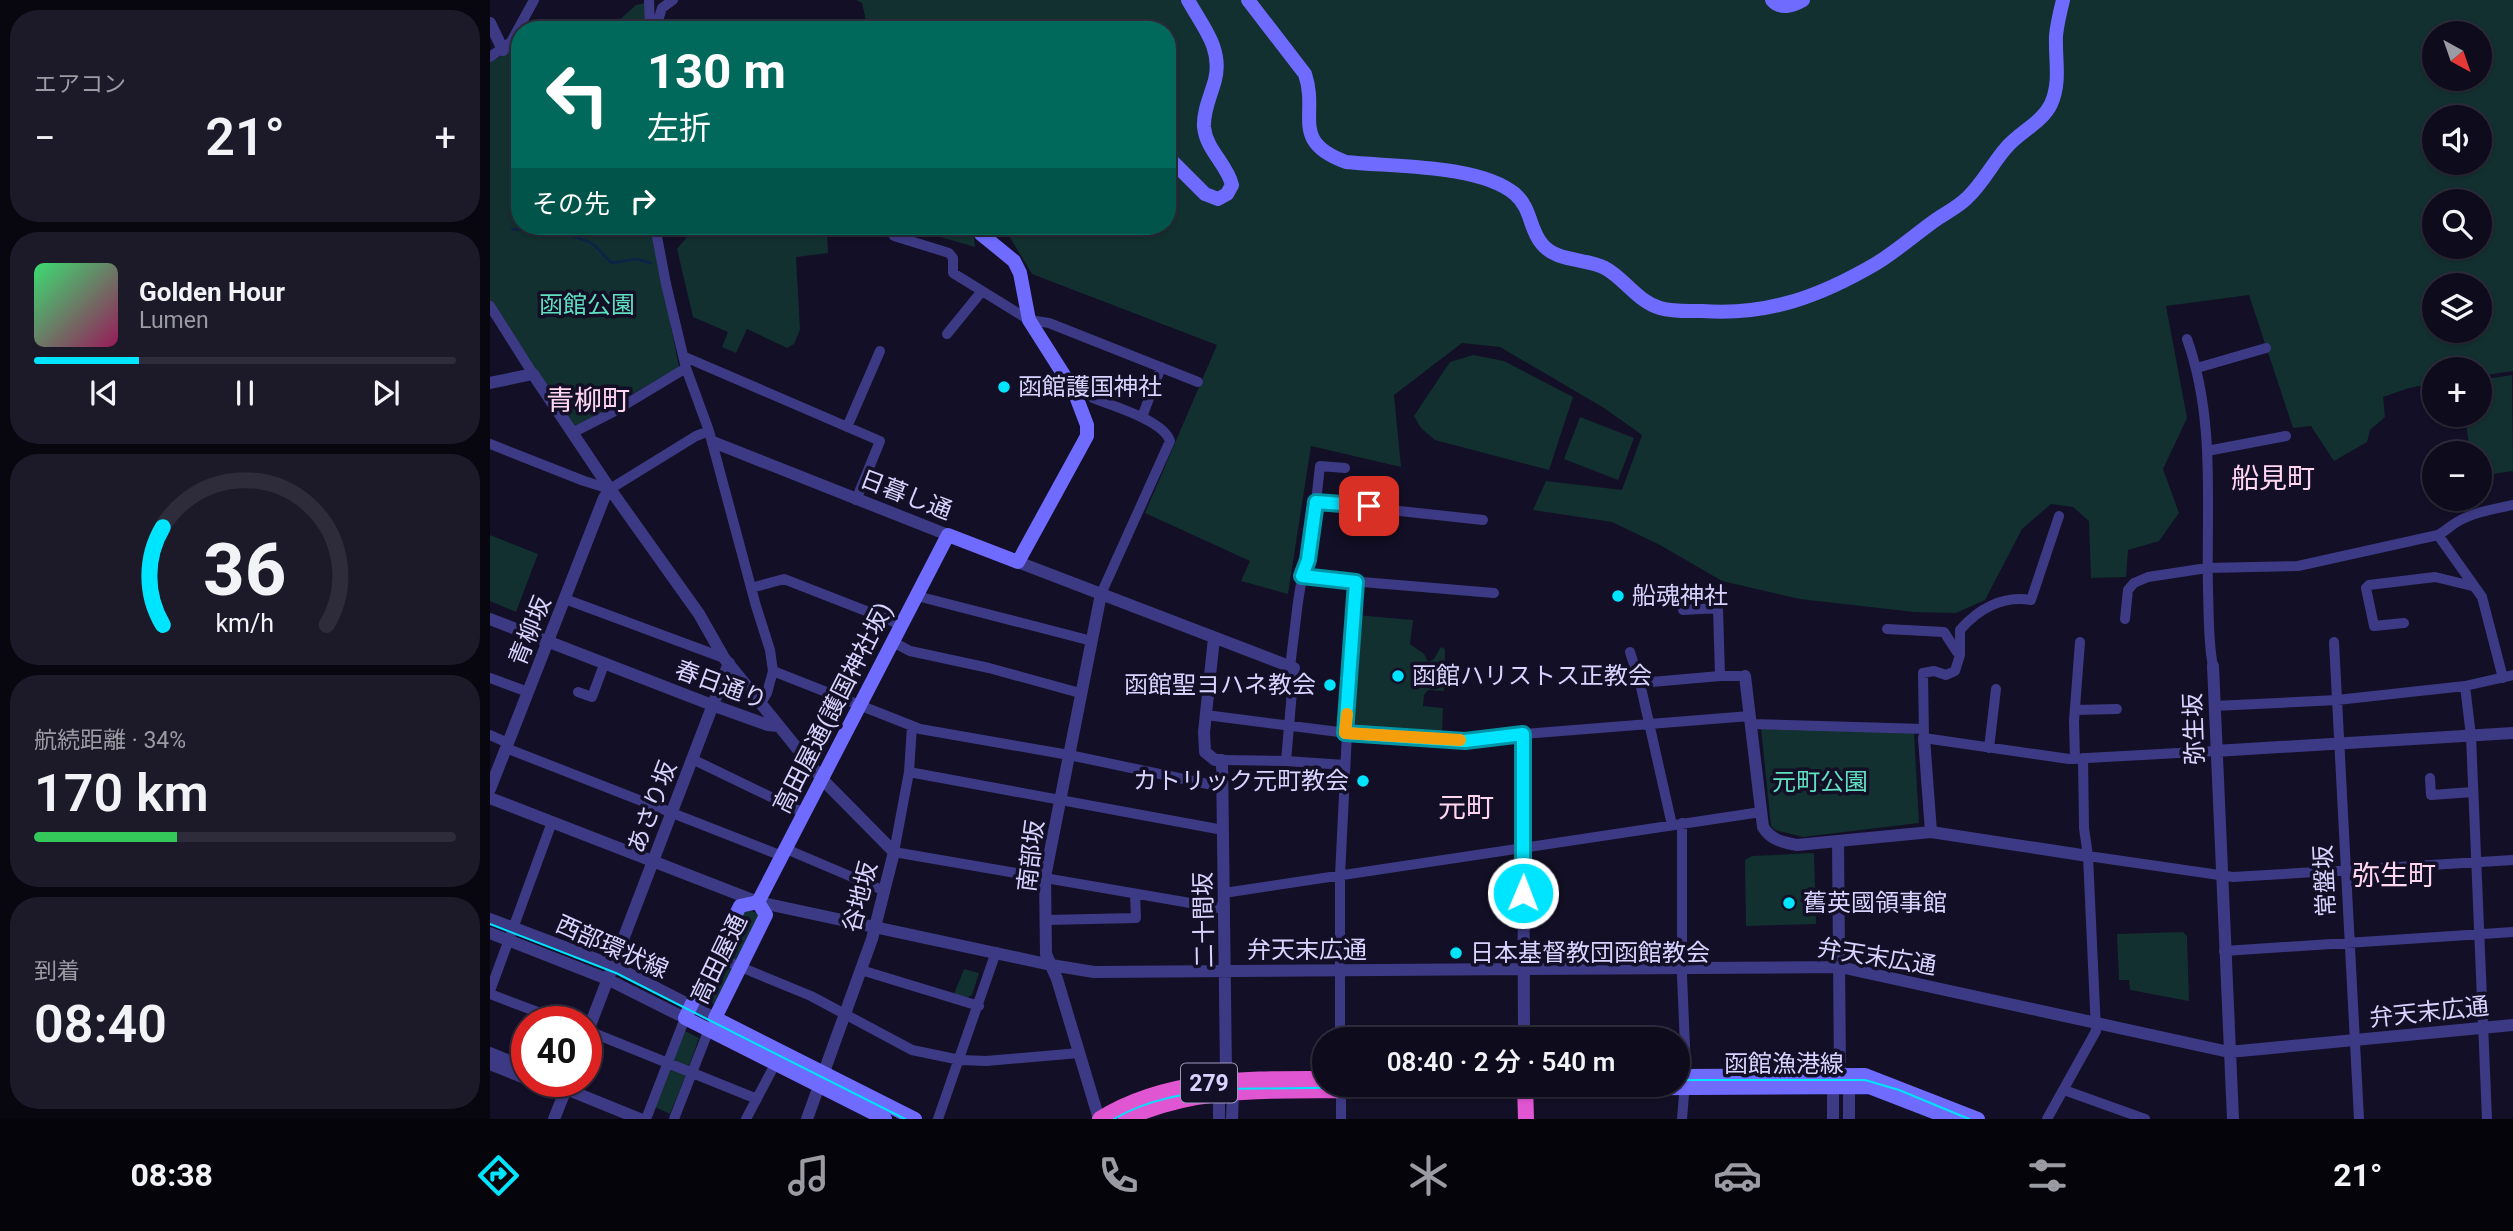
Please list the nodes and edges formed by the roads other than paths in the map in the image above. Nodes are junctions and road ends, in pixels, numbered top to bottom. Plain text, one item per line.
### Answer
1 (534, 0) edge
2 (649, 0) edge
3 (673, 0) edge
4 (1188, 0) edge
5 (1248, 0) edge
6 (1772, 0) edge
7 (1803, 0) edge
8 (2063, 0) edge
9 (522, 21) edge
10 (650, 21) edge
11 (658, 21) edge
12 (490, 23) edge
13 (511, 42) edge
14 (503, 50) junction
15 (490, 57) edge
16 (1176, 165) edge
17 (657, 235) edge
18 (894, 235) edge
19 (982, 235) edge
20 (982, 291) junction
21 (490, 306) edge
22 (1029, 320) junction
23 (947, 334) dead end
24 (2187, 340) dead end
25 (2266, 348) dead end
26 (880, 351) dead end
27 (685, 363) junction
28 (1161, 367) junction
29 (2197, 368) junction
30 (533, 374) junction
31 (1198, 382) dead end
32 (490, 383) edge
33 (1093, 398) dead end
34 (1142, 417) junction
35 (847, 427) junction
36 (572, 433) junction
37 (2286, 436) dead end
38 (711, 437) junction
39 (490, 444) edge
40 (2207, 452) junction
41 (1345, 468) dead end
42 (610, 489) junction
43 (856, 500) junction
44 (1316, 502) junction
45 (2513, 505) edge
46 (2059, 516) dead end
47 (1483, 520) dead end
48 (948, 535) junction
49 (2438, 535) junction
50 (1018, 562) junction
51 (2207, 568) junction
52 (1302, 576) junction
53 (1356, 582) junction
54 (2472, 586) junction
55 (751, 588) junction
56 (1494, 593) dead end
57 (1101, 594) junction
58 (917, 596) junction
59 (565, 599) junction
60 (1683, 610) dead end
61 (490, 619) edge
62 (2124, 619) dead end
63 (2404, 623) dead end
64 (902, 625) junction
65 (1887, 629) dead end
66 (1214, 638) junction
67 (1092, 640) junction
68 (549, 641) junction
69 (893, 642) junction
70 (2080, 642) dead end
71 (2334, 642) dead end
72 (1630, 652) dead end
73 (1960, 655) junction
74 (727, 661) junction
75 (2213, 666) joint
76 (1292, 667) junction
77 (602, 670) dead end
78 (773, 671) junction
79 (1720, 676) junction
80 (1745, 676) joint
81 (2508, 677) edge
82 (490, 678) edge
83 (1640, 683) junction
84 (2465, 686) junction
85 (1996, 689) dead end
86 (528, 692) junction
87 (579, 692) dead end
88 (1080, 693) junction
89 (2337, 700) junction
90 (761, 704) junction
91 (712, 705) junction
92 (860, 705) junction
93 (2214, 706) junction
94 (2117, 709) dead end
95 (2075, 710) junction
96 (1206, 715) junction
97 (1750, 720) junction
98 (1649, 723) junction
99 (779, 726) junction
100 (912, 726) junction
101 (1290, 726) junction
102 (1346, 733) junction
103 (1924, 733) junction
104 (2513, 733) edge
105 (1523, 734) junction
106 (490, 735) edge
107 (2471, 736) junction
108 (2339, 744) junction
109 (507, 745) junction
110 (1989, 748) junction
111 (2215, 751) junction
112 (1069, 755) junction
113 (2079, 758) junction
114 (692, 759) junction
115 (1222, 760) junction
116 (1286, 761) junction
117 (1345, 765) junction
118 (909, 772) junction
119 (2430, 778) dead end
120 (822, 779) junction
121 (1222, 787) junction
122 (490, 789) edge
123 (2473, 792) junction
124 (490, 798) edge
125 (1060, 799) junction
126 (1761, 812) junction
127 (672, 813) junction
128 (804, 813) junction
129 (552, 822) junction
130 (1677, 824) junction
131 (1223, 830) junction
132 (1931, 832) junction
133 (1838, 841) junction
134 (1524, 848) junction
135 (784, 852) junction
136 (894, 852) junction
137 (2088, 856) junction
138 (2513, 860) edge
139 (653, 861) junction
140 (2476, 862) junction
141 (2346, 870) junction
142 (1340, 876) junction
143 (2222, 876) junction
144 (1045, 877) junction
145 (885, 891) junction
146 (1224, 893) junction
147 (1135, 894) junction
148 (758, 902) junction
149 (1225, 909) junction
150 (490, 919) edge
151 (1045, 920) junction
152 (512, 927) junction
153 (875, 928) junction
154 (2513, 932) edge
155 (490, 933) edge
156 (2480, 934) junction
157 (509, 941) junction
158 (2350, 942) junction
159 (2224, 951) junction
160 (996, 953) junction
161 (714, 956) junction
162 (612, 965) junction
163 (1051, 965) junction
164 (739, 967) junction
165 (1840, 967) junction
166 (1682, 968) junction
167 (861, 970) junction
168 (1340, 970) junction
169 (1522, 970) junction
170 (1225, 971) junction
171 (607, 979) junction
172 (490, 992) edge
173 (525, 1006) edge
174 (597, 1006) edge
175 (978, 1006) junction
176 (687, 1011) junction
177 (845, 1014) junction
178 (2096, 1023) junction
179 (712, 1024) junction
180 (2513, 1025) edge
181 (1340, 1027) edge
182 (1524, 1027) edge
183 (1683, 1027) edge
184 (2483, 1028) junction
185 (602, 1039) edge
186 (2355, 1041) junction
187 (2229, 1052) junction
188 (490, 1053) edge
189 (1079, 1053) junction
190 (960, 1060) junction
191 (511, 1062) edge
192 (668, 1063) junction
193 (490, 1064) edge
194 (772, 1070) dead end
195 (692, 1072) junction
196 (511, 1073) edge
197 (1690, 1078) edge
198 (821, 1079) junction
199 (1312, 1080) edge
200 (1837, 1080) junction
201 (1849, 1086) junction
202 (1312, 1088) edge
203 (1226, 1089) junction
204 (2064, 1090) junction
205 (560, 1097) edge
206 (592, 1097) edge
207 (1341, 1097) edge
208 (1525, 1097) edge
209 (1683, 1097) edge
210 (757, 1099) junction
211 (890, 1116) edge
212 (554, 1119) edge
213 (640, 1119) edge
214 (646, 1119) edge
215 (674, 1119) edge
216 (746, 1119) edge
217 (807, 1119) edge
218 (915, 1119) edge
219 (938, 1119) edge
220 (1100, 1119) edge
221 (1126, 1119) edge
222 (1219, 1119) edge
223 (1233, 1119) edge
224 (1341, 1119) edge
225 (1526, 1119) edge
226 (1682, 1119) edge
227 (1833, 1119) edge
228 (1849, 1119) edge
229 (1952, 1119) edge
230 (1978, 1119) edge
231 (2048, 1119) edge
232 (2146, 1119) edge
233 (2233, 1119) edge
234 (2359, 1119) edge
235 (2487, 1119) edge

1 - 9 street
2 - 10 street
3 - 11 street
4 - 16 main road
5 - 8 main road
6 - 7 main road
12 - 14 street
13 - 14 street
14 - 15 street
17 - 27 street
18 - 20 street
19 - 22 main road
20 - 22 street
20 - 23 street
21 - 30 street
22 - 28 street
22 - 50 main road
24 - 29 street, 弥生坂
25 - 29 street
26 - 35 street
27 - 35 street
27 - 36 street
27 - 38 street
28 - 31 street
28 - 34 street
29 - 40 street, 弥生坂
30 - 32 street
30 - 36 street
33 - 34 street
34 - 57 street
35 - 43 street
36 - 42 street
37 - 40 street
38 - 42 street
38 - 43 street, 日暮し通
38 - 55 street
39 - 42 street
40 - 51 street, 弥生坂
41 - 44 street
42 - 59 street, 青柳坂
42 - 74 street
43 - 48 street, 日暮し通
44 - 47 street
44 - 52 street
45 - 49 street
46 - 73 street
48 - 50 main road, 日暮し通
48 - 58 main road, 高田屋通(護国神社坂)
49 - 51 street
49 - 54 street
50 - 57 street, 日暮し通
51 - 62 street
51 - 75 street, 弥生坂
52 - 53 street
52 - 76 street
53 - 56 street
53 - 102 street
54 - 63 street
54 - 81 street
55 - 64 street
55 - 78 street
57 - 66 street, 日暮し通
57 - 67 street, 南部坂
58 - 64 main road, 高田屋通(護国神社坂)
58 - 67 street
59 - 68 street, 青柳坂
59 - 74 street
60 - 79 street
61 - 68 street, 春日通り
64 - 69 main road, 高田屋通(護国神社坂)
65 - 73 street
66 - 76 street, 日暮し通
66 - 96 street
67 - 88 street, 南部坂
68 - 86 street, 青柳坂
68 - 91 street, 春日通り
69 - 88 street
69 - 92 main road, 高田屋通(護国神社坂)
70 - 95 street
71 - 89 street, 常盤坂
72 - 83 street
73 - 103 street
74 - 90 street
74 - 91 street, あさり坂
75 - 93 street, 弥生坂
76 - 101 street
77 - 87 street
78 - 90 street
78 - 92 street
79 - 80 street
79 - 83 street
80 - 97 street
81 - 84 street
82 - 86 street
83 - 98 street
84 - 89 street
84 - 107 street
85 - 110 street
86 - 109 street, 青柳坂
88 - 112 street, 南部坂
89 - 93 street
89 - 108 street, 常盤坂
90 - 99 street
91 - 99 street, 春日通り
91 - 114 street, あさり坂
92 - 100 street
92 - 120 main road, 高田屋通(護国神社坂)
93 - 111 street, 弥生坂
94 - 95 street
95 - 113 street
96 - 101 street
96 - 115 street
97 - 98 street
97 - 103 street
97 - 126 street
98 - 105 street
98 - 130 street
99 - 120 street, 春日通り
100 - 112 street
100 - 118 street, 谷地坂
101 - 102 street
101 - 116 street
102 - 105 street
102 - 117 street
103 - 110 street
103 - 132 street
104 - 107 street
105 - 134 street
106 - 109 street
107 - 108 street
107 - 123 street
108 - 111 street
108 - 141 street, 常盤坂
109 - 122 street, 青柳坂
109 - 127 street
110 - 113 street
111 - 113 street
111 - 143 street, 弥生坂
112 - 121 street
112 - 125 street, 南部坂
113 - 137 street
114 - 127 street, あさり坂
114 - 128 street
115 - 116 street
115 - 121 street, 二十間坂
116 - 117 street
117 - 142 street
118 - 125 street
118 - 136 street, 谷地坂
119 - 123 street
120 - 128 main road, 高田屋通(護国神社坂)
120 - 136 street, 春日通り
121 - 131 street, 二十間坂
123 - 140 street
124 - 129 street, 弁天末広通
125 - 131 street
125 - 144 street, 南部坂
126 - 130 street
126 - 133 street
127 - 135 street
127 - 139 street, あさり坂
128 - 135 main road, 高田屋通(護国神社坂)
129 - 139 street, 弁天末広通
129 - 152 street
130 - 134 street
130 - 166 street
131 - 146 street, 二十間坂
132 - 133 street
132 - 137 street
133 - 165 street
134 - 142 street
134 - 169 street
135 - 145 street
135 - 148 main road, 高田屋通(護国神社坂)
136 - 144 street
136 - 145 street, 谷地坂
137 - 143 street
137 - 178 street
138 - 140 street
139 - 148 street, 弁天末広通
139 - 162 street, あさり坂
140 - 141 street
140 - 156 street
141 - 143 street
141 - 158 street, 常盤坂
142 - 146 street
142 - 168 street
143 - 159 street, 弥生坂
144 - 147 street
144 - 151 street, 南部坂
145 - 153 street, 谷地坂
146 - 149 street, 二十間坂
147 - 149 street
147 - 151 street
148 - 153 street, 弁天末広通
148 - 161 main road, 高田屋通
148 - 164 main road, 高田屋通
149 - 170 street, 二十間坂
150 - 152 street, 西部環状線
151 - 163 street, 南部坂
152 - 157 street
152 - 162 street, 西部環状線
153 - 160 street, 弁天末広通
153 - 167 street, 谷地坂
154 - 156 street
155 - 157 street, 西部環状線
156 - 158 street
156 - 184 street
157 - 171 street, 西部環状線
157 - 172 street
158 - 159 street
158 - 186 street, 常盤坂
159 - 187 street, 弥生坂
160 - 163 street, 弁天末広通
160 - 175 street
161 - 164 street
161 - 176 main road, 高田屋通
162 - 171 street, あさり坂
162 - 176 street, 西部環状線
163 - 170 street, 弁天末広通
163 - 189 street, 南部坂
164 - 177 street
164 - 179 main road, 高田屋通
165 - 166 street, 弁天末広通
165 - 178 street, 弁天末広通
165 - 200 street
166 - 169 street, 弁天末広通
166 - 183 street
167 - 175 street
167 - 177 street, 谷地坂
168 - 169 street, 弁天末広通
168 - 170 street, 弁天末広通
168 - 181 street
169 - 182 street
170 - 203 street, 二十間坂
171 - 174 street, あさり坂
171 - 176 street, 西部環状線
172 - 173 street
175 - 190 street
176 - 179 main road
176 - 192 street, 高田屋通
177 - 190 street
177 - 198 street, 谷地坂
178 - 187 street, 弁天末広通
178 - 204 street
179 - 195 street, 高田屋通
179 - 198 main road
180 - 184 street, 弁天末広通
184 - 186 street, 弁天末広通
184 - 235 street
185 - 192 street
186 - 187 street, 弁天末広通
186 - 234 street, 常盤坂
187 - 233 street, 弥生坂
188 - 191 street
189 - 190 street
189 - 220 street, 南部坂
190 - 219 street
192 - 195 street
192 - 214 street, 高田屋通
193 - 196 street
194 - 210 street
195 - 210 street
195 - 215 street, 高田屋通
197 - 200 main road, 函館漁港線
198 - 211 main road
198 - 217 street, 谷地坂
199 - 203 highway, 279
200 - 201 main road, 函館漁港線
200 - 227 street
200 - 230 main road, 函館漁港線
201 - 228 street
201 - 229 main road, 函館漁港線
202 - 203 highway, 279
203 - 220 highway, 279
203 - 221 highway, 279
203 - 222 street
203 - 223 street
204 - 231 street
204 - 232 street
205 - 212 street
206 - 213 street
207 - 224 street
208 - 225 highway
209 - 226 street
210 - 216 street
211 - 218 main road

